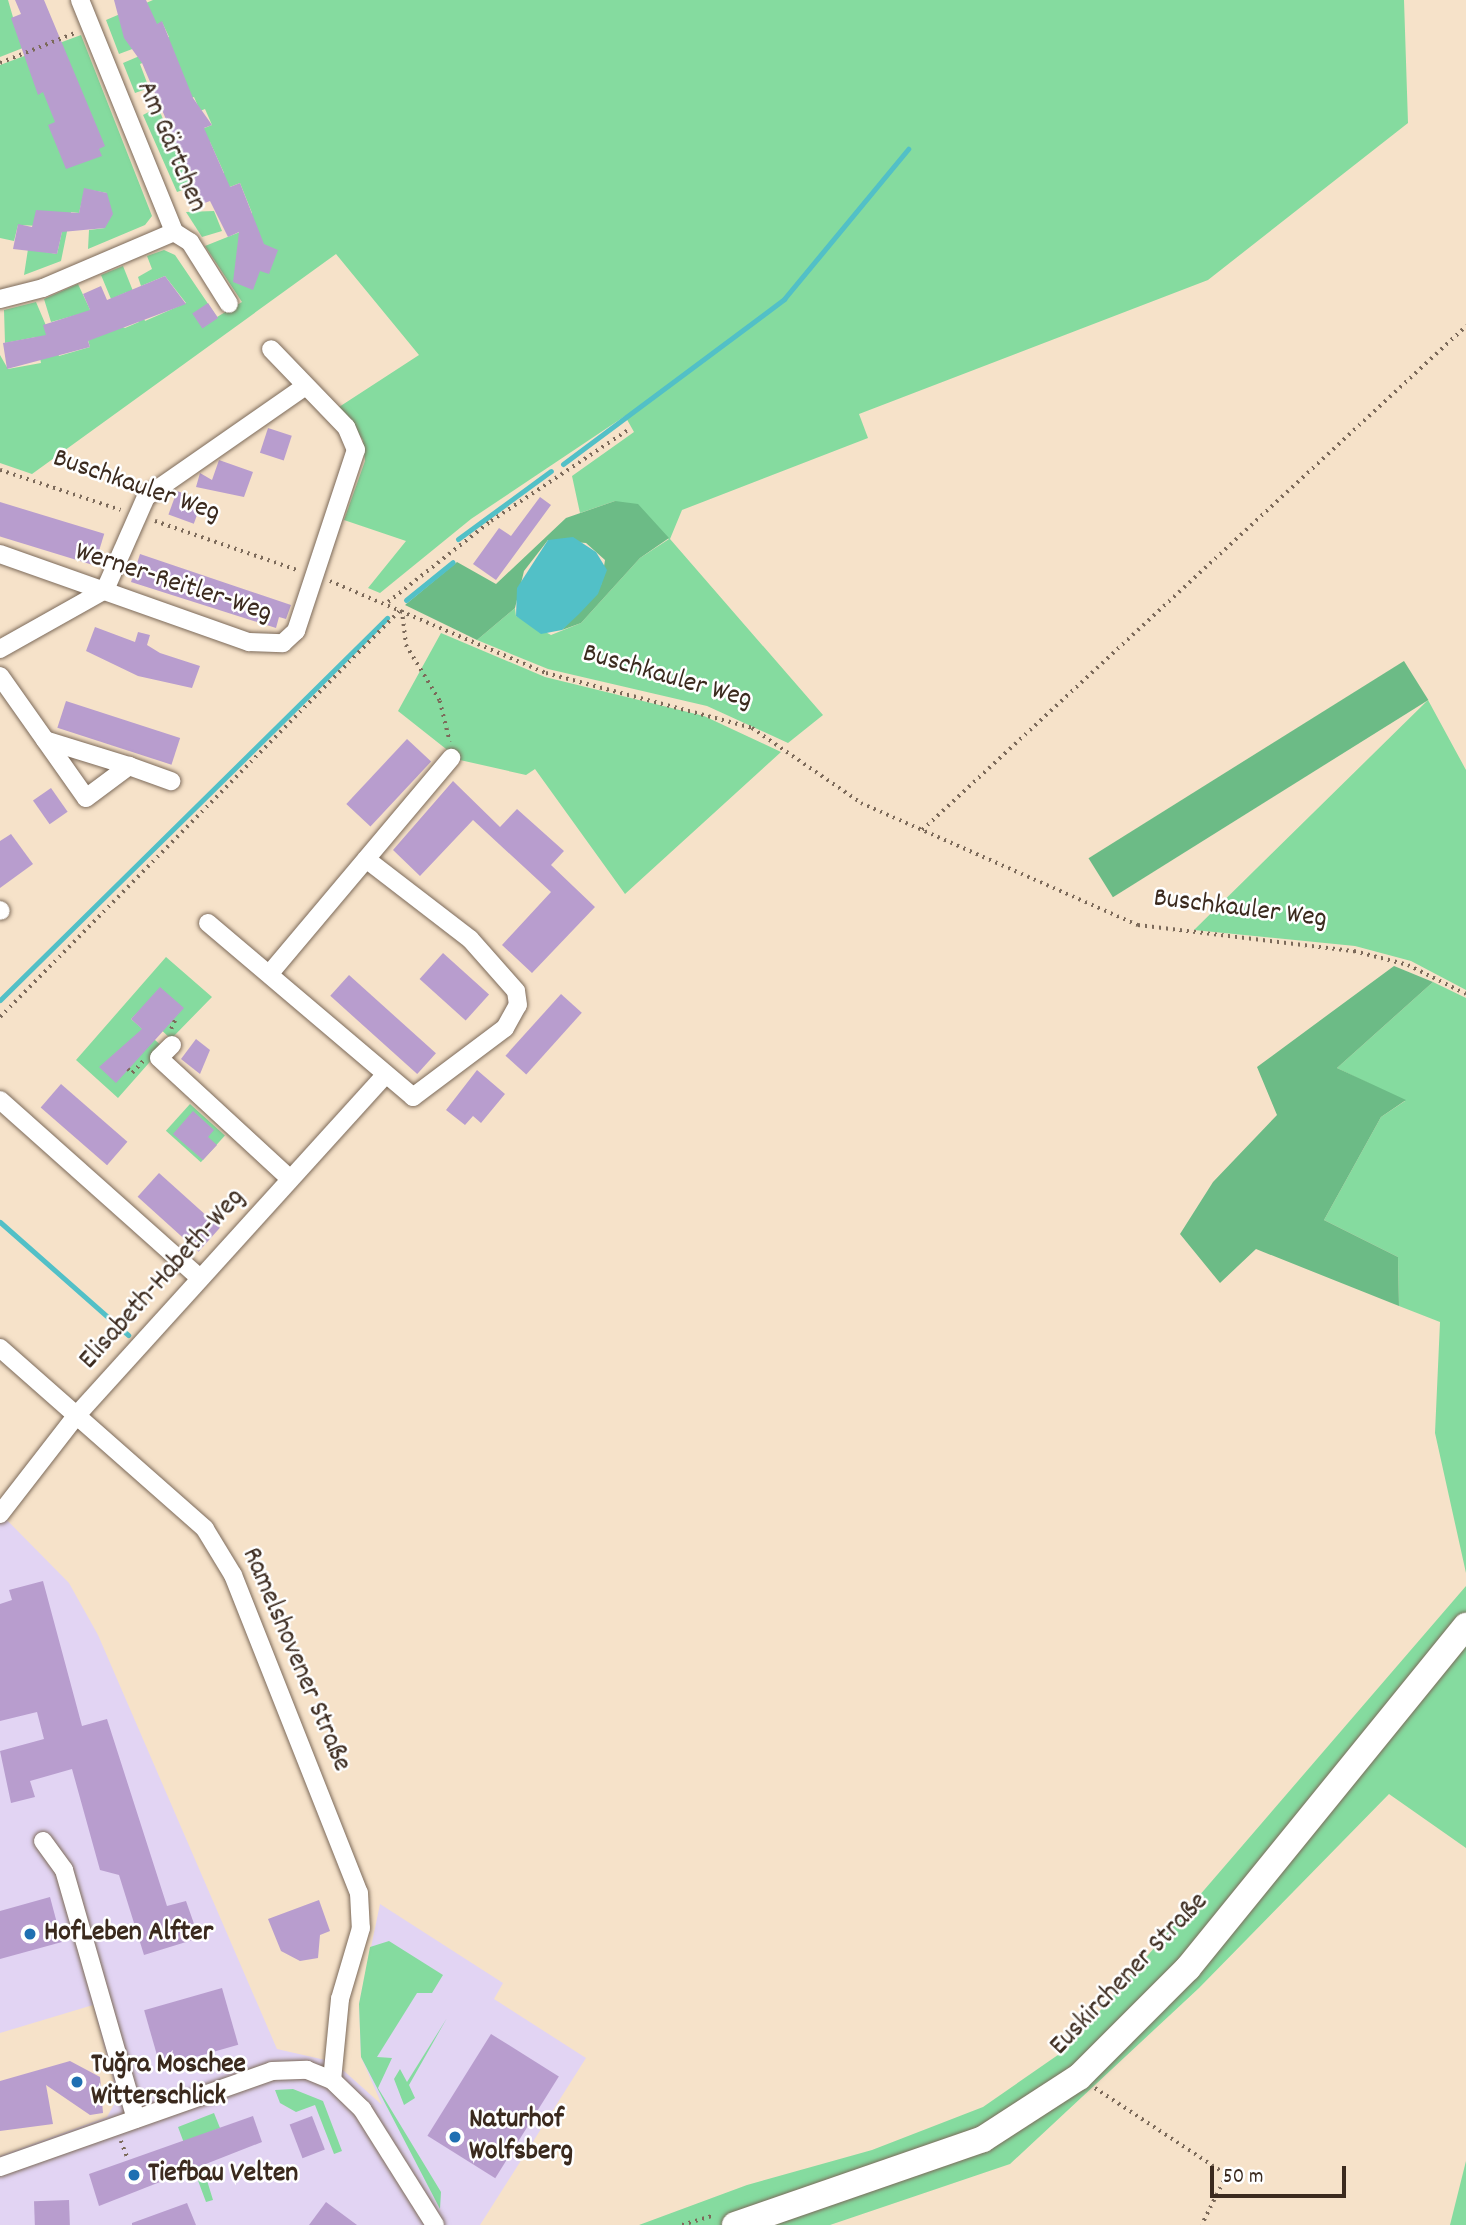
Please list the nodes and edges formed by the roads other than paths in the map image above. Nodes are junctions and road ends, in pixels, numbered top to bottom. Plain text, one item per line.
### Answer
1 (80, 0) edge
2 (174, 232) junction
3 (0, 299) edge
4 (229, 303) dead end
5 (271, 349) dead end
6 (304, 387) junction
7 (0, 554) edge
8 (105, 590) junction
9 (0, 649) edge
10 (0, 676) edge
11 (45, 740) junction
12 (450, 758) road end
13 (129, 766) junction
14 (171, 781) dead end
15 (366, 859) junction
16 (208, 923) dead end
17 (271, 972) junction
18 (172, 1045) dead end
19 (384, 1076) junction
20 (0, 1100) edge
21 (290, 1179) junction
22 (200, 1278) junction
23 (0, 1348) edge
24 (76, 1416) junction
25 (0, 1514) edge
26 (1466, 1626) edge
27 (43, 1841) dead end
28 (332, 2080) junction
29 (136, 2119) junction
30 (0, 2167) edge
31 (728, 2219) edge
32 (435, 2225) edge

1 - 2 street, Am Gärtchen
2 - 3 street
2 - 4 street, Am Gärtchen
5 - 6 street, Werner-Reitler-Weg
6 - 8 street
6 - 8 street, Werner-Reitler-Weg
7 - 8 street, Werner-Reitler-Weg
8 - 9 street
10 - 11 street
11 - 13 street
11 - 13 street
12 - 15 street
13 - 14 street
15 - 17 street
15 - 19 street
16 - 17 street
17 - 19 street
18 - 21 street
19 - 21 street, Elisabeth-Habeth-Weg
20 - 22 street
21 - 22 street, Elisabeth-Habeth-Weg
22 - 24 street, Elisabeth-Habeth-Weg
23 - 24 street, Ramelshovener Straße
24 - 25 street, Elisabeth-Habeth-Weg
24 - 28 street, Ramelshovener Straße
26 - 31 main road, Euskirchener Straße
27 - 29 street
28 - 29 street
28 - 32 street
29 - 30 street

